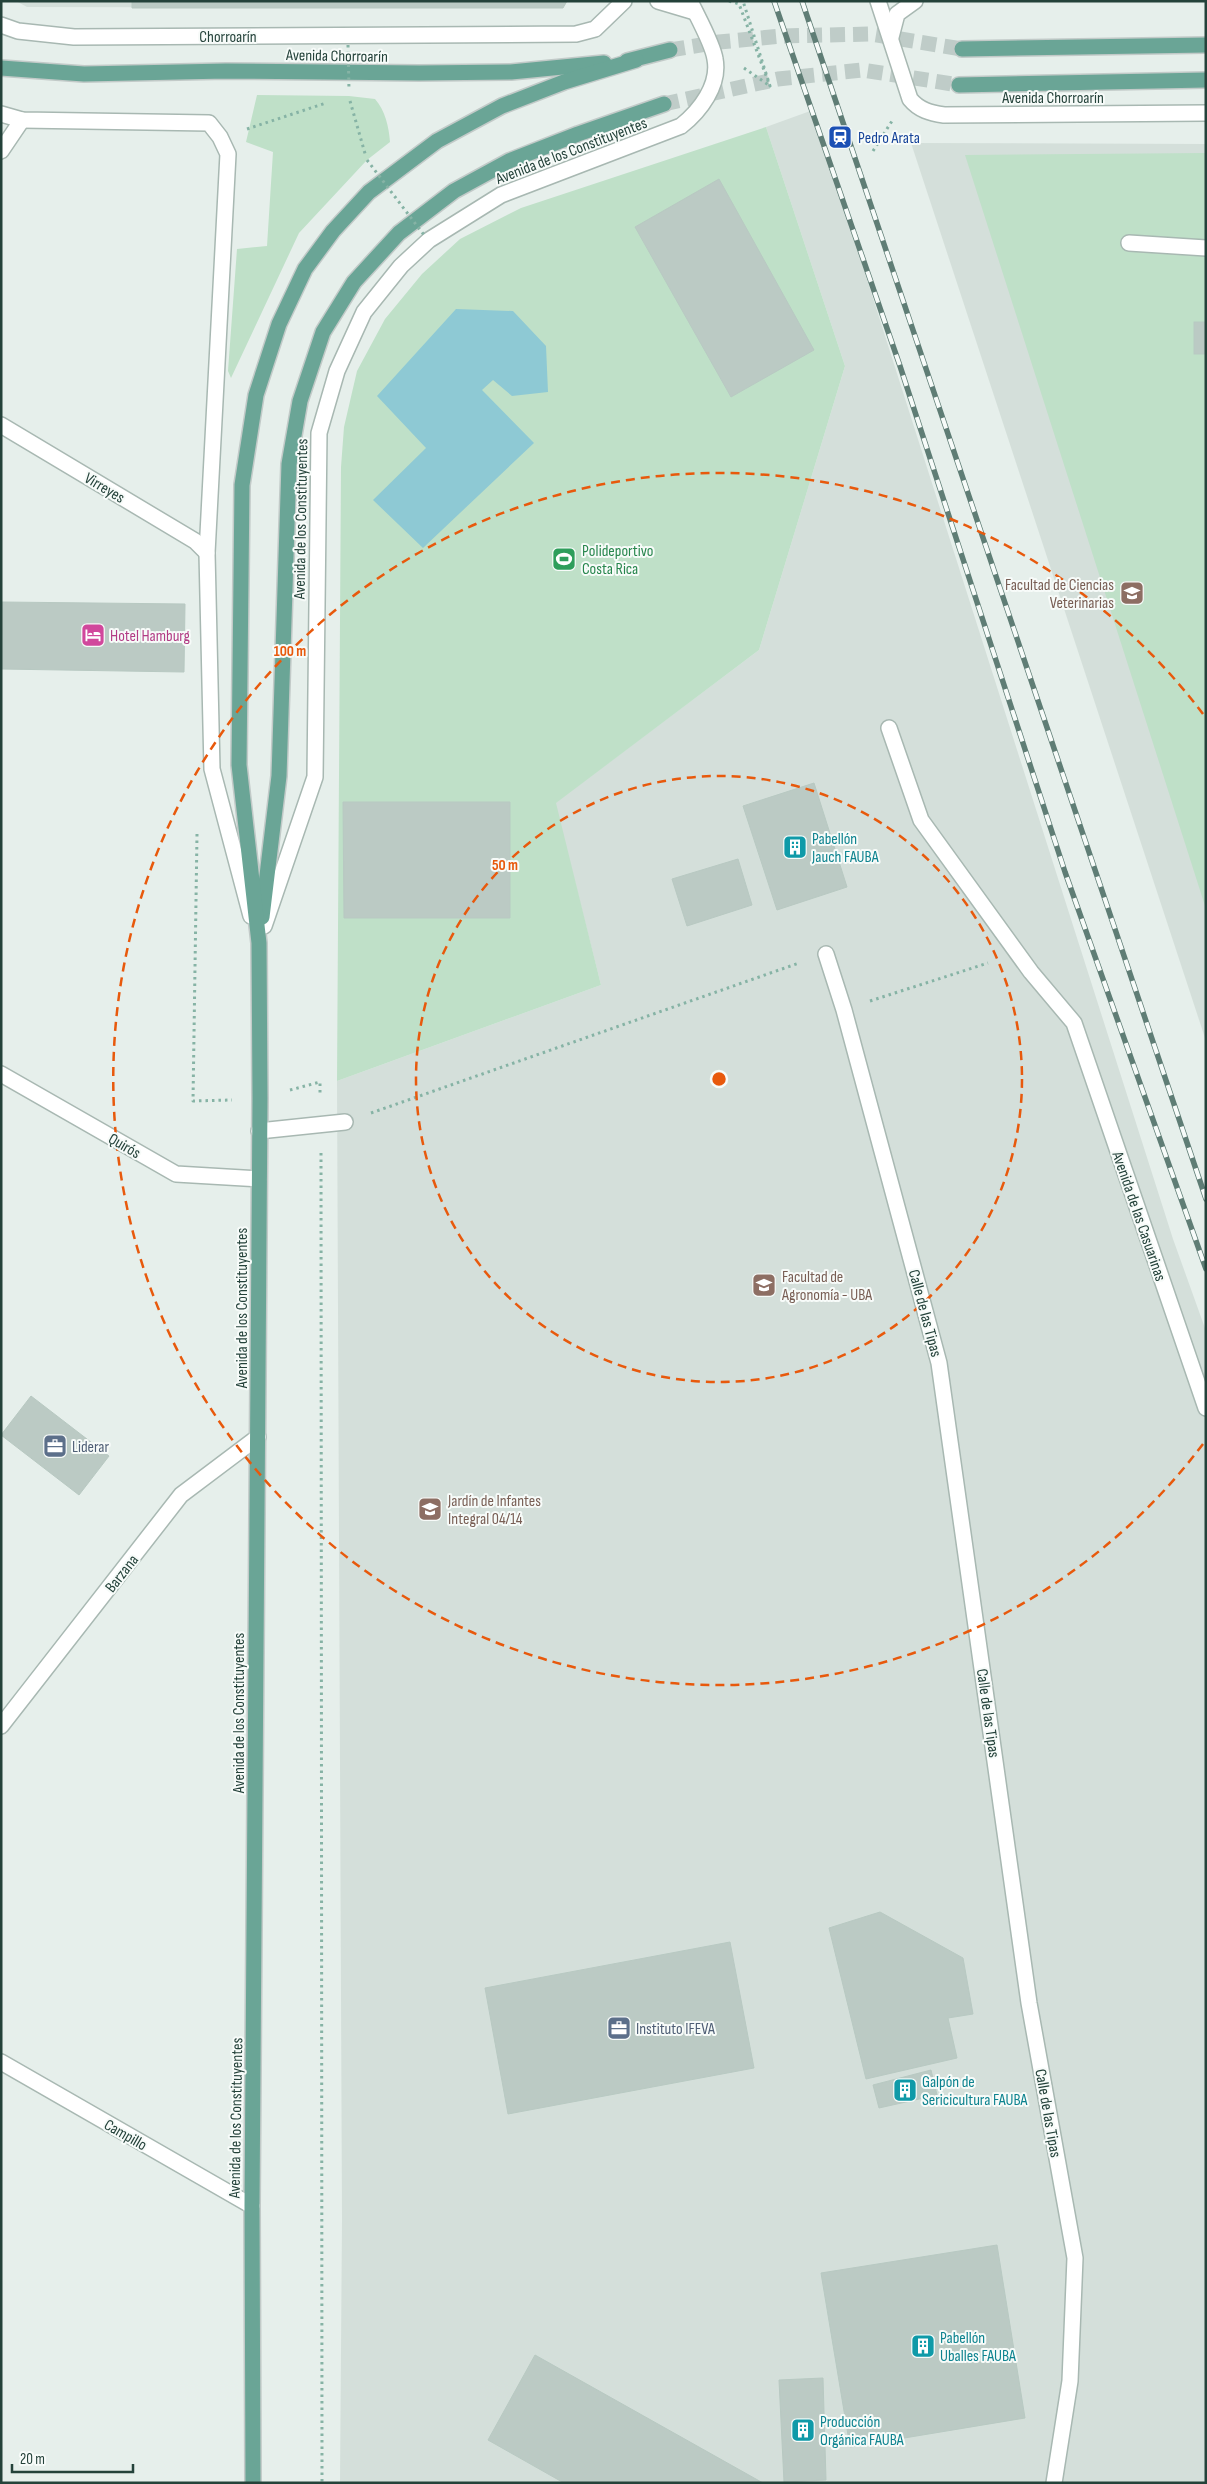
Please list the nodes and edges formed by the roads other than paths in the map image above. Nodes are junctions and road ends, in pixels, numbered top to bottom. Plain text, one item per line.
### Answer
1 (624, 1) edge
2 (658, 1) edge
3 (878, 1) edge
4 (915, 1) edge
5 (693, 7) edge
6 (1, 25) edge
7 (890, 38) junction
8 (1206, 45) edge
9 (962, 49) tunnel mouth
10 (670, 50) tunnel mouth
11 (636, 60) junction
12 (1, 68) edge
13 (1206, 80) edge
14 (959, 84) tunnel mouth
15 (664, 104) tunnel mouth
16 (1206, 113) edge
17 (1, 114) edge
18 (22, 120) junction
19 (1, 151) edge
20 (1129, 243) dead end
21 (1206, 248) edge
22 (1, 425) edge
23 (207, 553) junction
24 (889, 728) dead end
25 (258, 943) junction
26 (826, 954) road end
27 (1, 1074) edge
28 (345, 1122) road end
29 (259, 1131) junction
30 (259, 1180) junction
31 (1206, 1408) edge
32 (258, 1437) junction
33 (1, 1726) edge
34 (1, 2062) edge
35 (252, 2206) junction
36 (253, 2483) edge
37 (1054, 2483) edge

1 - 6 street, Chorroarín
2 - 5 street
3 - 7 street
4 - 7 street
5 - 25 street, Avenida de los Constituyentes
7 - 16 street, Avenida Chorroarín
8 - 9 main road
10 - 11 main road, Avenida Chorroarín
11 - 12 main road, Avenida Chorroarín
11 - 25 main road, Avenida de los Constituyentes
13 - 14 main road, Avenida Chorroarín
15 - 25 main road, Avenida de los Constituyentes
17 - 18 street
18 - 19 street
18 - 23 street, Avenida de los Constituyentes
20 - 21 street
22 - 23 street, Virreyes
23 - 25 street, Avenida de los Constituyentes
24 - 31 street, Avenida de las Casuarinas
25 - 29 main road, Avenida de los Constituyentes
26 - 37 street, Calle de las Tipas
27 - 30 street, Quirós
28 - 29 street
29 - 30 main road, Avenida de los Constituyentes
30 - 32 main road, Avenida de los Constituyentes
32 - 33 street, Barzana
32 - 35 main road, Avenida de los Constituyentes
34 - 35 street, Campillo
35 - 36 main road, Avenida de los Constituyentes

